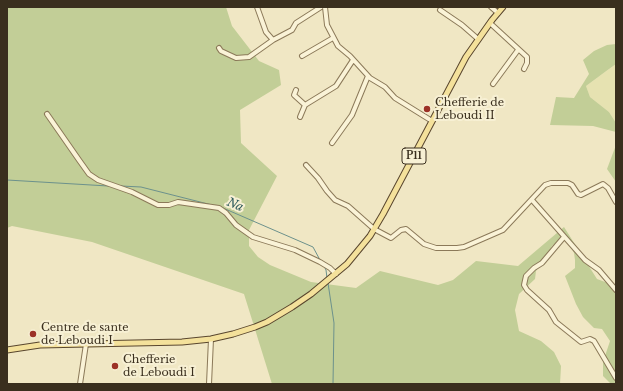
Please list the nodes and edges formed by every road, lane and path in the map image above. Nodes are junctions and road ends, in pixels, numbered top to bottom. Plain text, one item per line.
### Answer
1 (257, 7) edge
2 (321, 7) edge
3 (325, 7) edge
4 (491, 7) edge
5 (503, 7) edge
6 (440, 10) dead end
7 (498, 13) junction
8 (490, 23) junction
9 (333, 38) junction
10 (478, 39) junction
11 (273, 40) junction
12 (218, 48) dead end
13 (518, 50) junction
14 (302, 56) dead end
15 (353, 60) junction
16 (524, 69) dead end
17 (368, 76) junction
18 (493, 84) dead end
19 (296, 90) dead end
20 (305, 105) junction
21 (47, 114) dead end
22 (300, 117) dead end
23 (432, 121) junction
24 (332, 144) dead end
25 (306, 165) dead end
26 (532, 200) junction
27 (616, 202) edge
28 (374, 229) junction
29 (564, 237) junction
30 (336, 274) junction
31 (616, 290) edge
32 (211, 339) junction
33 (86, 344) junction
34 (7, 350) edge
35 (616, 378) edge
36 (80, 384) edge
37 (209, 384) edge

1 - 11 street
2 - 11 street
3 - 9 street
4 - 7 street
5 - 7 main road, P11
6 - 10 street
7 - 8 main road, P11
8 - 10 main road, P11
8 - 13 street
9 - 14 street
9 - 15 street
10 - 23 main road, P11
11 - 12 street
13 - 16 street
13 - 18 street
15 - 17 street
15 - 20 street
17 - 23 street
17 - 24 street
19 - 20 street
20 - 22 street
21 - 30 street
23 - 28 main road, P11
25 - 28 street
26 - 27 street
26 - 28 street
26 - 29 street
28 - 30 main road, P11
29 - 31 street
29 - 35 street
30 - 32 main road, P11
32 - 33 main road, P11
32 - 37 street
33 - 34 main road, P11
33 - 36 street

